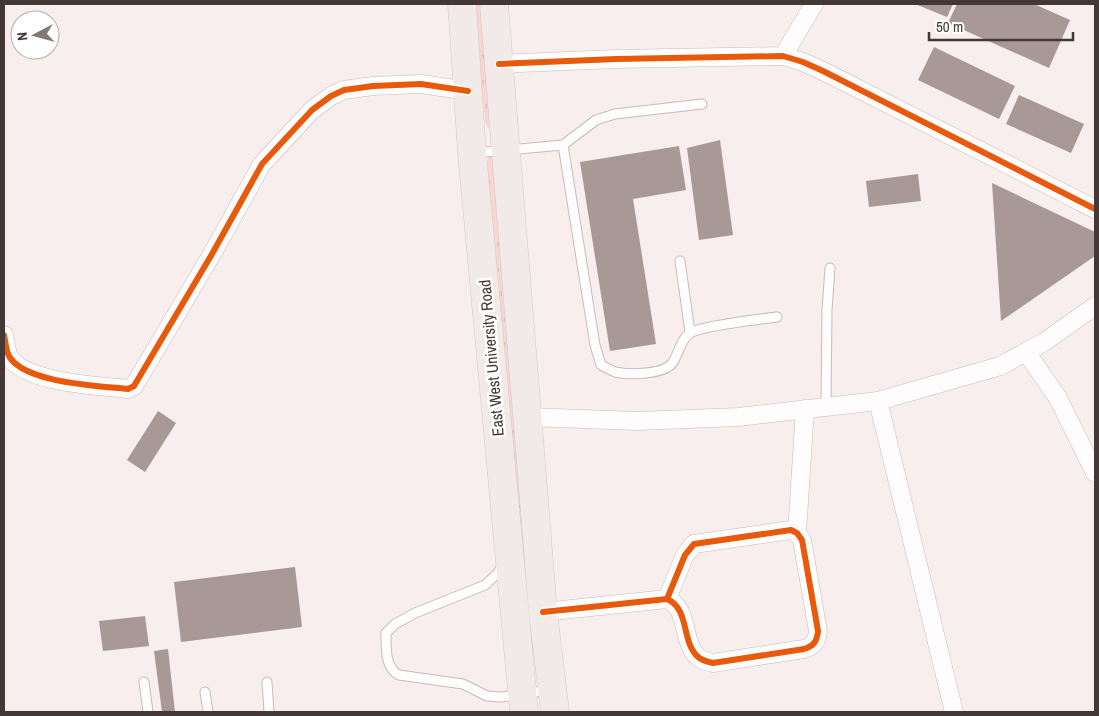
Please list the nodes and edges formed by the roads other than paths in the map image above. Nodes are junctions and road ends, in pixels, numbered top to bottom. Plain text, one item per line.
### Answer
1 (462, 4) edge
2 (494, 4) edge
3 (814, 4) edge
4 (783, 56) junction
5 (498, 64) junction
6 (468, 91) junction
7 (702, 104) dead end
8 (563, 145) junction
9 (506, 150) junction
10 (472, 153) junction
11 (1095, 209) edge
12 (680, 261) dead end
13 (830, 268) dead end
14 (1095, 306) edge
15 (777, 317) dead end
16 (690, 332) junction
17 (4, 335) edge
18 (1026, 352) junction
19 (878, 401) junction
20 (826, 407) junction
21 (804, 410) junction
22 (528, 417) junction
23 (1095, 473) edge
24 (797, 533) junction
25 (524, 553) junction
26 (667, 599) junction
27 (543, 612) junction
28 (144, 682) dead end
29 (266, 682) dead end
30 (205, 692) dead end
31 (553, 701) edge
32 (523, 703) edge
33 (148, 712) edge
34 (208, 712) edge
35 (270, 712) edge
36 (954, 712) edge

1 - 6 main road, East West University Road
2 - 5 main road, East West University Road
3 - 4 street
4 - 5 street
4 - 11 street
5 - 9 main road, East West University Road
6 - 10 main road, East West University Road
6 - 17 street
7 - 8 lane
8 - 9 lane
8 - 16 lane
9 - 10 lane
9 - 22 main road, East West University Road
10 - 25 main road, East West University Road
12 - 16 lane
13 - 20 lane
14 - 18 street
15 - 16 lane
18 - 19 street
18 - 23 street
19 - 20 street
19 - 36 street
20 - 21 street
21 - 22 street
21 - 24 street
22 - 25 main road, East West University Road
24 - 26 street
24 - 26 street
25 - 27 main road, East West University Road
25 - 32 main road, East West University Road
25 - 32 lane
26 - 27 street
27 - 31 main road, East West University Road
28 - 33 lane
29 - 35 lane
30 - 34 lane
31 - 32 lane

